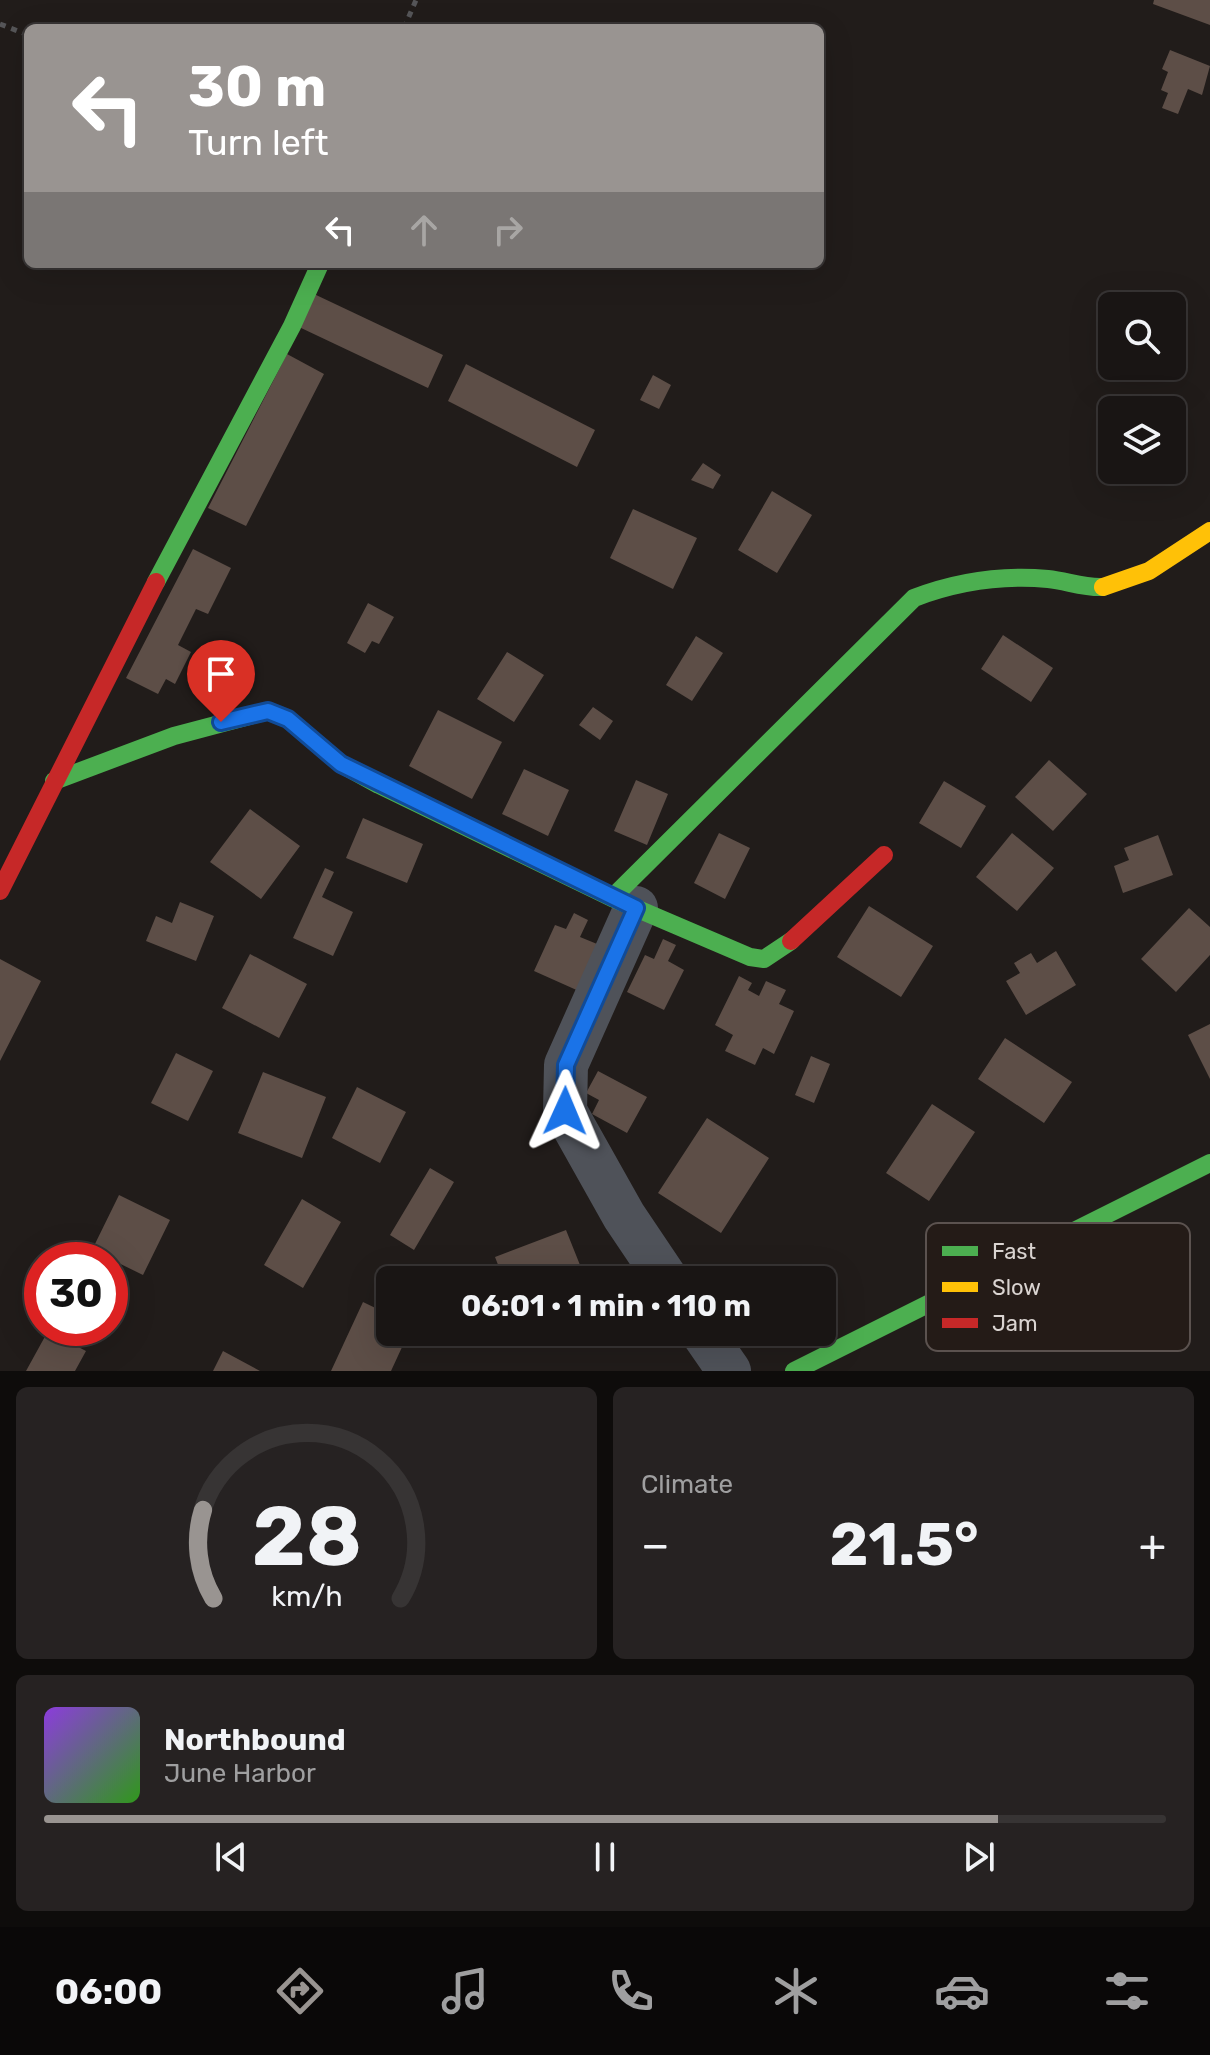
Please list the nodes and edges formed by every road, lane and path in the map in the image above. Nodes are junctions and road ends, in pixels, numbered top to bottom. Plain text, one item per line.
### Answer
1 (416, 0) edge
2 (0, 24) edge
3 (406, 24) edge
4 (24, 33) edge
5 (318, 268) edge
6 (1210, 531) edge
7 (54, 781) junction
8 (884, 855) dead end
9 (0, 891) edge
10 (624, 903) junction
11 (1210, 1163) edge
12 (1090, 1223) edge
13 (658, 1266) edge
14 (926, 1305) edge
15 (712, 1346) edge
16 (729, 1371) edge
17 (794, 1371) edge

1 - 3 path
2 - 4 path
5 - 7 street
6 - 10 street
7 - 9 street
7 - 10 street
8 - 10 street
10 - 13 street
11 - 12 street
14 - 17 street
15 - 16 street

